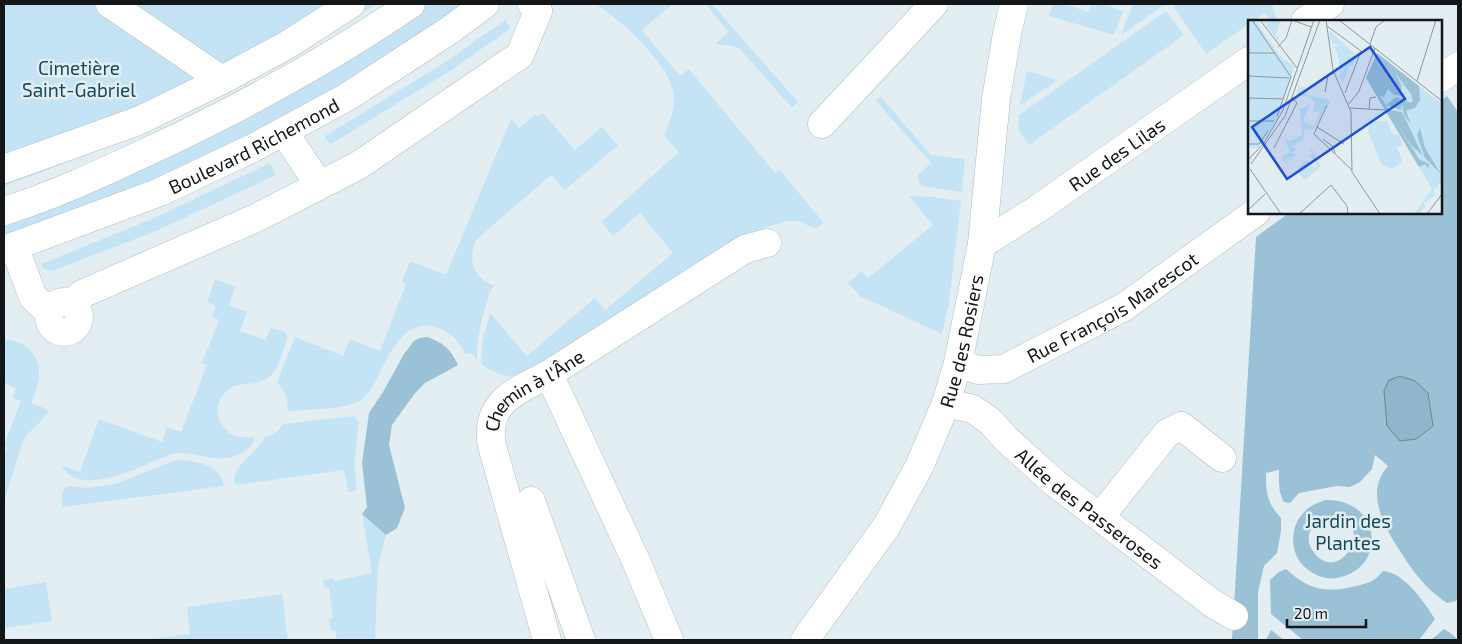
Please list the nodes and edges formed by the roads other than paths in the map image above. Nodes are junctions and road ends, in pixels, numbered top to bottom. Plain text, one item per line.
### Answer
1 (110, 4) edge
2 (351, 4) edge
3 (412, 4) edge
4 (485, 4) edge
5 (532, 4) edge
6 (934, 4) edge
7 (1330, 4) edge
8 (1006, 6) edge
9 (1306, 20) edge
10 (1248, 61) edge
11 (1458, 66) edge
12 (1442, 77) edge
13 (222, 80) junction
14 (822, 124) dead end
15 (284, 132) junction
16 (4, 169) edge
17 (319, 185) junction
18 (4, 211) edge
19 (1253, 214) edge
20 (767, 242) dead end
21 (982, 244) junction
22 (9, 248) edge
23 (958, 363) junction
24 (549, 374) junction
25 (946, 402) junction
26 (1222, 458) dead end
27 (531, 501) dead end
28 (1100, 517) junction
29 (568, 602) junction
30 (538, 611) junction
31 (1234, 616) dead end
32 (547, 640) edge
33 (581, 640) edge
34 (669, 640) edge
35 (805, 640) edge

1 - 13 street
2 - 13 street
3 - 18 street
4 - 15 street, Boulevard Richemond
5 - 17 street
6 - 14 street
7 - 9 street
8 - 21 street, Rue des Rosiers
10 - 21 street, Rue des Lilas
11 - 12 street
13 - 16 street
15 - 17 street
15 - 22 street, Boulevard Richemond
17 - 22 street
19 - 23 street, Rue François Marescot
20 - 24 street, Chemin à l'Âne
21 - 23 street, Rue des Rosiers
23 - 25 street, Rue des Rosiers
24 - 30 street, Chemin à l'Âne
24 - 34 street
25 - 28 street, Allée des Passeroses
25 - 35 street, Rue des Rosiers
26 - 28 street
27 - 29 street
28 - 31 street, Allée des Passeroses
29 - 30 street
29 - 33 street
30 - 32 street, Chemin à l'Âne

